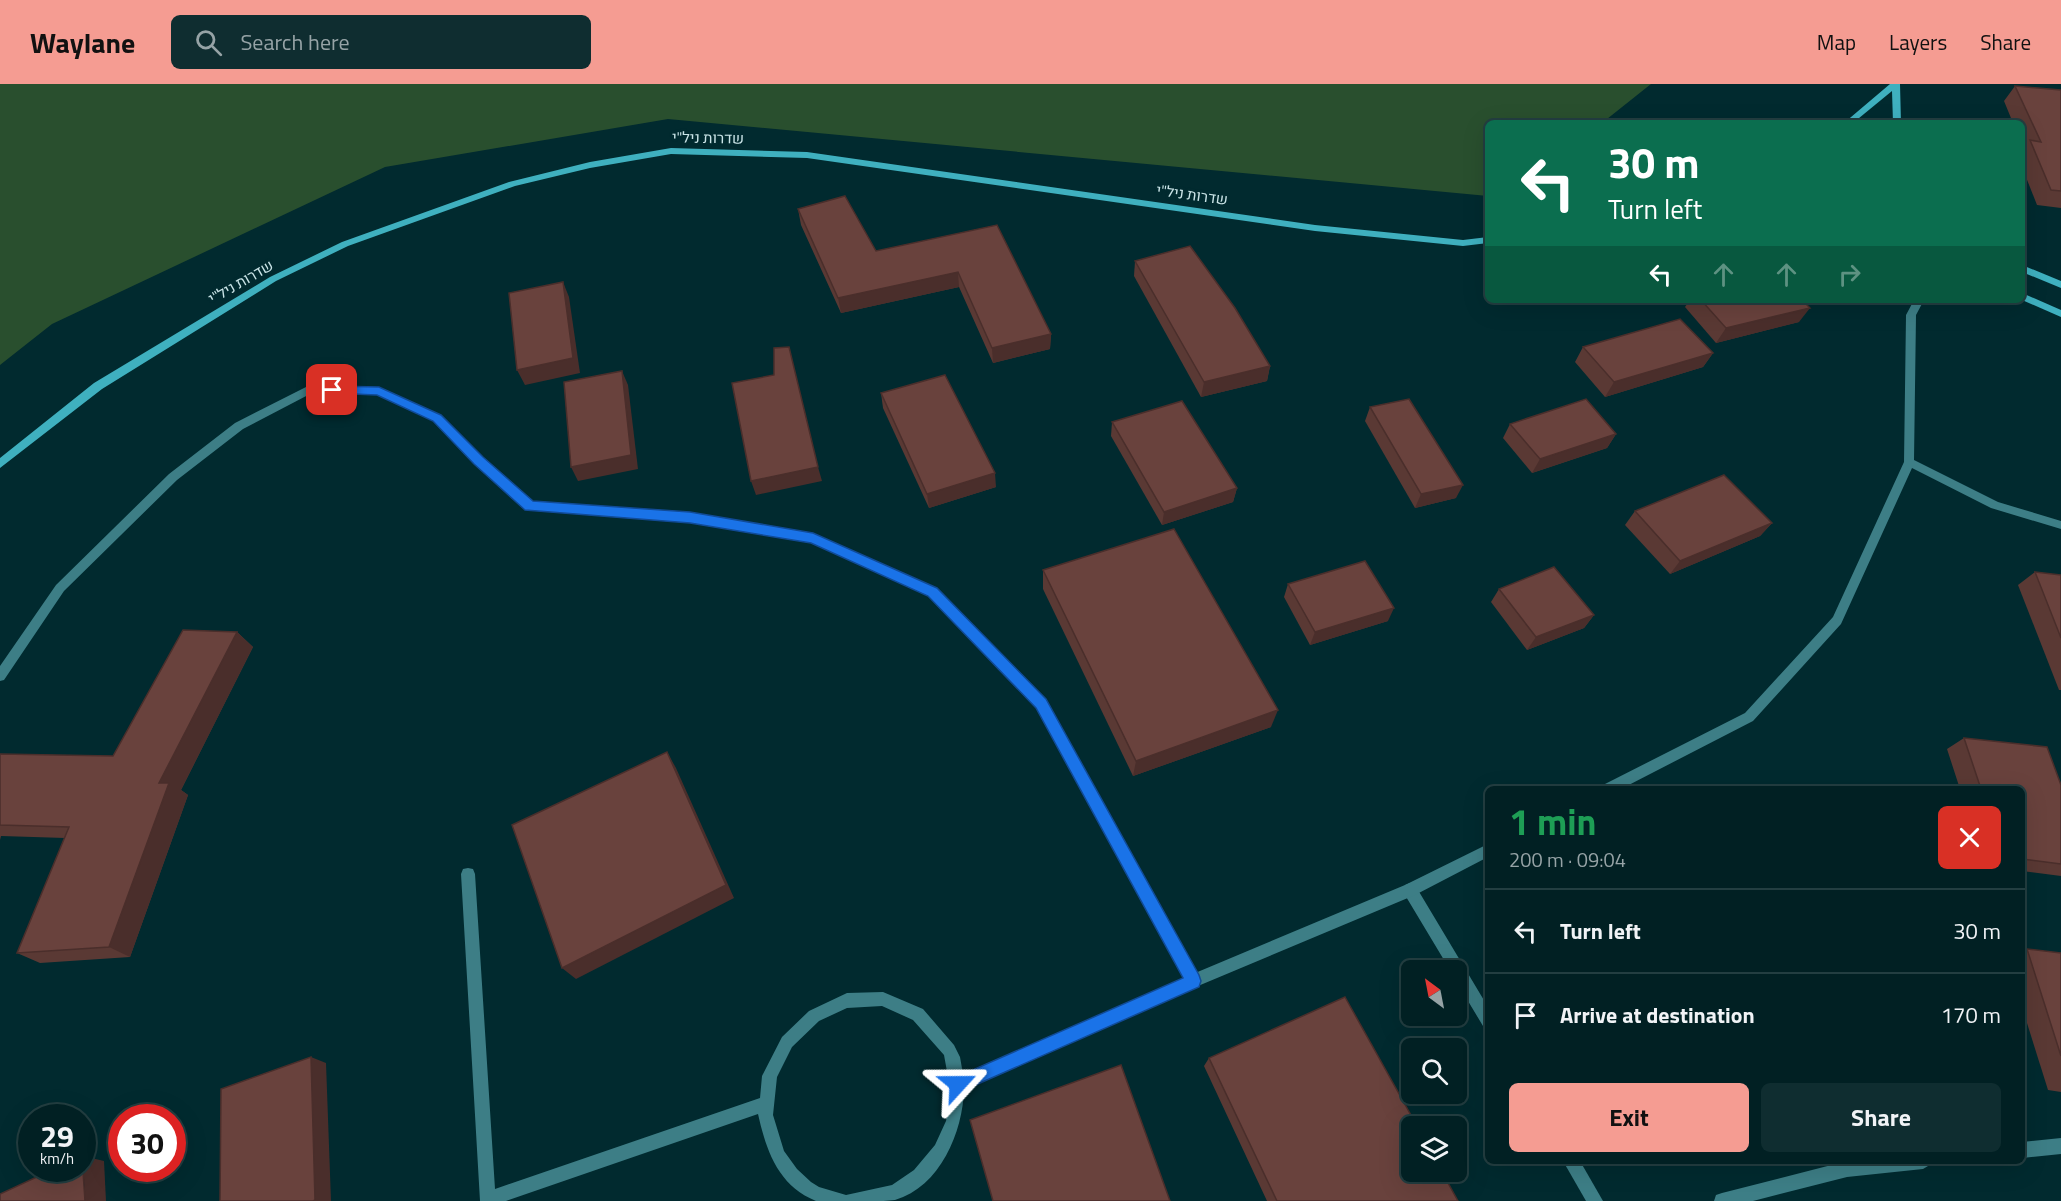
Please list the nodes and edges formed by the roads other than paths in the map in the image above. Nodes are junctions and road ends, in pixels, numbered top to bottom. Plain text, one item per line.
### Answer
1 (1896, 84) edge
2 (1852, 120) edge
3 (1897, 120) edge
4 (1485, 240) edge
5 (2025, 269) edge
6 (2061, 285) edge
7 (2025, 297) edge
8 (1917, 303) edge
9 (2061, 314) edge
10 (1909, 462) junction
11 (0, 464) edge
12 (2061, 525) edge
13 (0, 676) edge
14 (1614, 786) edge
15 (1485, 852) edge
16 (468, 874) dead end
17 (1410, 890) junction
18 (1193, 981) junction
19 (1485, 1016) edge
20 (958, 1084) junction
21 (765, 1104) junction
22 (2061, 1146) edge
23 (2025, 1150) edge
24 (1573, 1164) edge
25 (1894, 1164) edge
26 (489, 1200) edge
27 (878, 1200) edge
28 (841, 1201) edge
29 (850, 1201) edge
30 (1595, 1201) edge
31 (1722, 1201) edge

1 - 2 street
1 - 3 street
4 - 11 street, שדרות ניל"י
5 - 6 street
7 - 9 street
8 - 10 street
10 - 12 street
10 - 14 street
13 - 18 street
15 - 17 street
16 - 26 street
17 - 18 street
17 - 19 street
18 - 20 street
20 - 21 street
20 - 27 street
21 - 26 street
21 - 28 street
22 - 23 street
24 - 30 street
25 - 31 street
27 - 29 street

